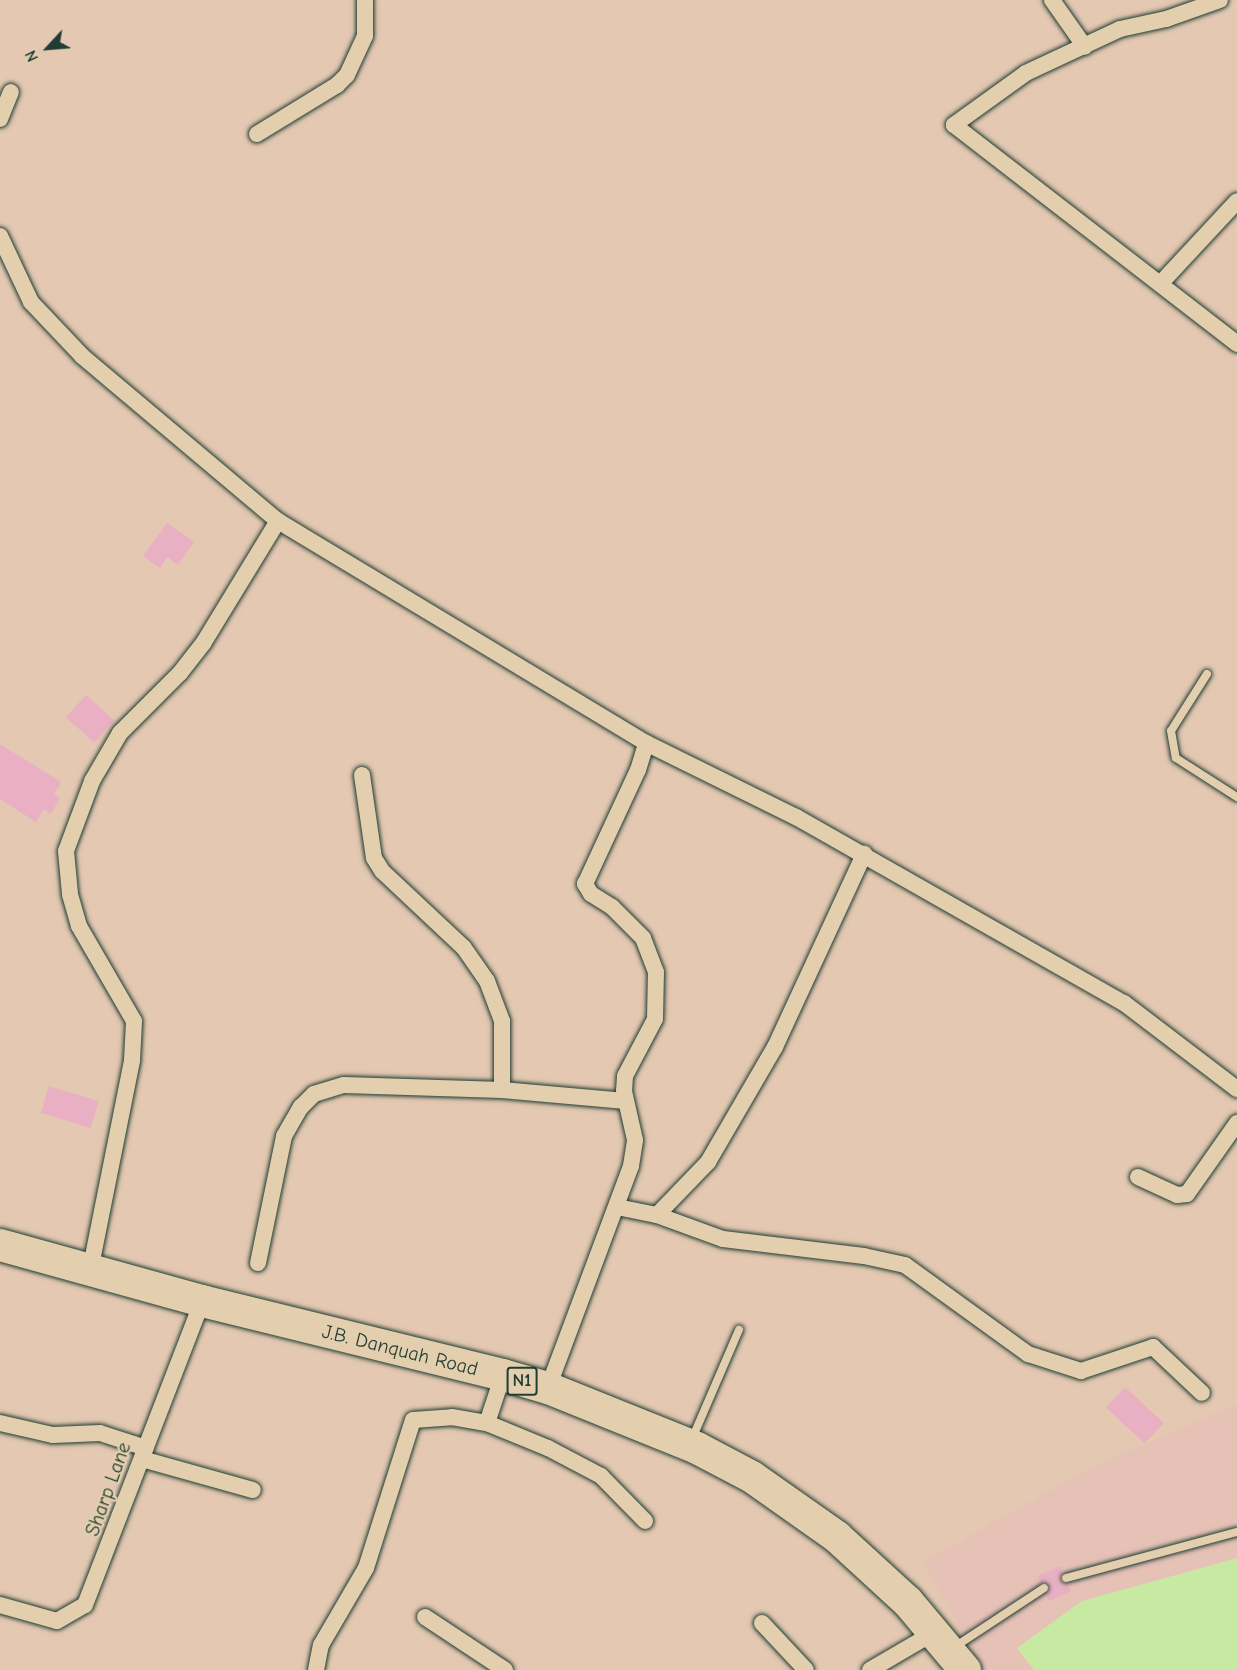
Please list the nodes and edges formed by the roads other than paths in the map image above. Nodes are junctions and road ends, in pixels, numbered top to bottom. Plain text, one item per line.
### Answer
1 (365, 0) edge
2 (1052, 0) edge
3 (1220, 0) edge
4 (1085, 47) junction
5 (11, 92) dead end
6 (0, 119) edge
7 (257, 134) dead end
8 (1237, 201) edge
9 (0, 236) edge
10 (1160, 284) junction
11 (1237, 344) edge
12 (278, 521) junction
13 (1206, 674) dead end
14 (646, 743) junction
15 (362, 775) dead end
16 (1237, 797) edge
17 (864, 854) junction
18 (1237, 1089) edge
19 (502, 1090) junction
20 (626, 1101) junction
21 (1237, 1123) edge
22 (1138, 1176) dead end
23 (617, 1207) junction
24 (657, 1215) junction
25 (0, 1245) edge
26 (258, 1263) dead end
27 (90, 1271) junction
28 (202, 1301) junction
29 (739, 1330) dead end
30 (503, 1375) junction
31 (548, 1388) junction
32 (1202, 1393) dead end
33 (0, 1423) edge
34 (487, 1423) junction
35 (689, 1445) junction
36 (144, 1453) junction
37 (253, 1490) dead end
38 (645, 1521) dead end
39 (1237, 1532) edge
40 (1066, 1578) dead end
41 (1044, 1588) dead end
42 (0, 1605) edge
43 (425, 1617) dead end
44 (762, 1623) dead end
45 (950, 1651) edge
46 (316, 1670) edge
47 (505, 1670) edge
48 (806, 1670) edge
49 (870, 1670) edge

1 - 7 street
2 - 4 street
3 - 4 street
4 - 10 street
5 - 6 street
8 - 10 street
9 - 12 street
10 - 11 street
12 - 14 street
12 - 27 street
13 - 16 lane
14 - 17 street
14 - 20 street
15 - 19 street
17 - 18 street
17 - 24 street
19 - 20 street
19 - 26 street
20 - 23 street
21 - 22 street
23 - 24 street
23 - 31 street
24 - 32 street
25 - 27 highway, J.B. Danquah Road / N1
27 - 28 highway, J.B. Danquah Road / N1
28 - 30 highway, J.B. Danquah Road / N1
28 - 36 street, Sharp Lane
29 - 35 lane
30 - 31 highway, J.B. Danquah Road / N1
30 - 34 street
31 - 35 highway, J.B. Danquah Road / N1
33 - 36 street
34 - 38 street
34 - 46 street
35 - 45 highway, J.B. Danquah Road / N1
36 - 37 street
36 - 42 street, Sharp Lane
39 - 40 lane
41 - 45 lane
43 - 47 street
44 - 48 street
45 - 49 street

